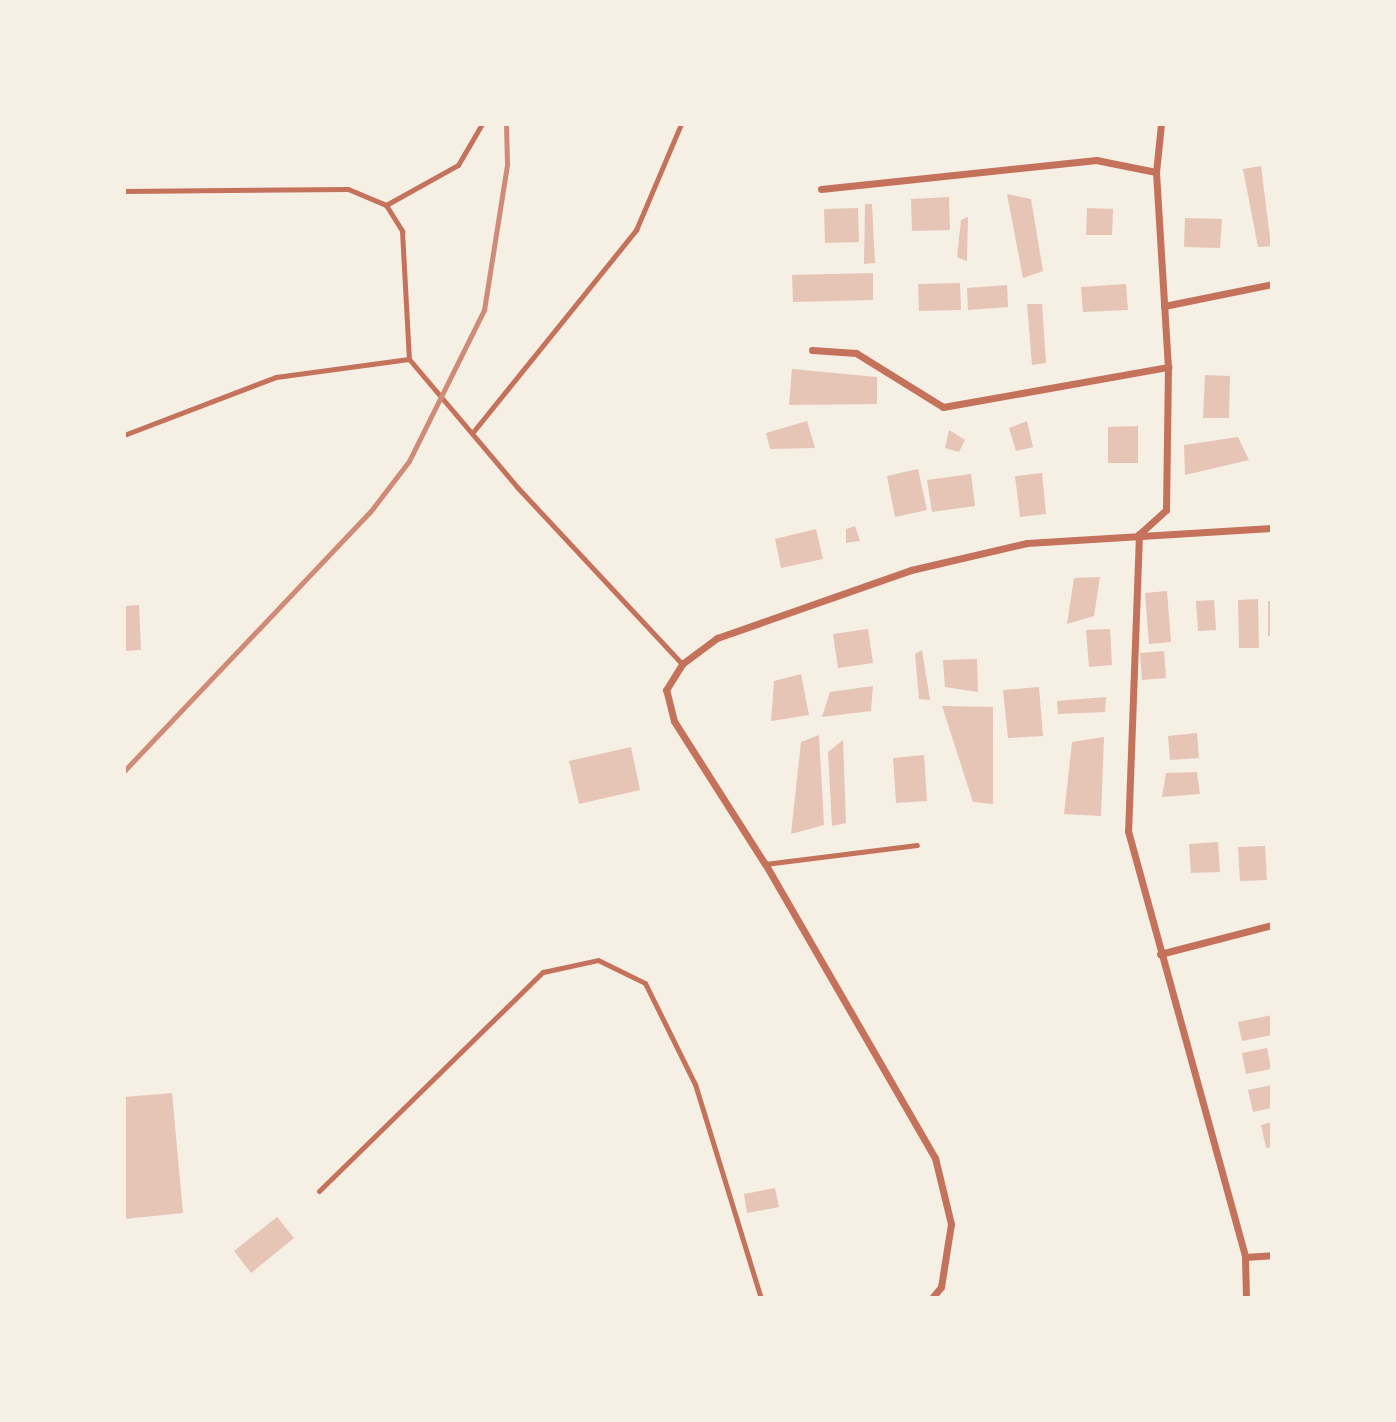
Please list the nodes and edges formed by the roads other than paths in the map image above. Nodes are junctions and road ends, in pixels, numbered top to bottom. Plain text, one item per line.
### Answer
1 (482, 124) edge
2 (681, 124) edge
3 (1161, 124) edge
4 (1156, 172) junction
5 (821, 188) dead end
6 (124, 191) edge
7 (386, 205) junction
8 (1272, 284) edge
9 (1164, 306) junction
10 (812, 350) dead end
11 (409, 359) junction
12 (1168, 367) junction
13 (473, 432) junction
14 (124, 435) edge
15 (1272, 528) edge
16 (1139, 534) junction
17 (682, 664) junction
18 (917, 845) dead end
19 (765, 864) junction
20 (1272, 925) edge
21 (1160, 954) junction
22 (319, 1191) dead end
23 (1272, 1255) edge
24 (1245, 1256) junction
25 (761, 1298) edge
26 (932, 1298) edge
27 (1246, 1298) edge

1 - 7 lane
2 - 13 lane
3 - 4 street
4 - 5 street
4 - 9 street
6 - 7 lane
7 - 11 lane
8 - 9 street
9 - 12 street
10 - 12 street
11 - 13 lane
11 - 14 lane
12 - 16 street
13 - 17 lane
15 - 16 street
16 - 17 street
16 - 21 street
17 - 19 street
18 - 19 lane
19 - 26 street
20 - 21 street
21 - 24 street
22 - 25 lane
23 - 24 street
24 - 27 street

